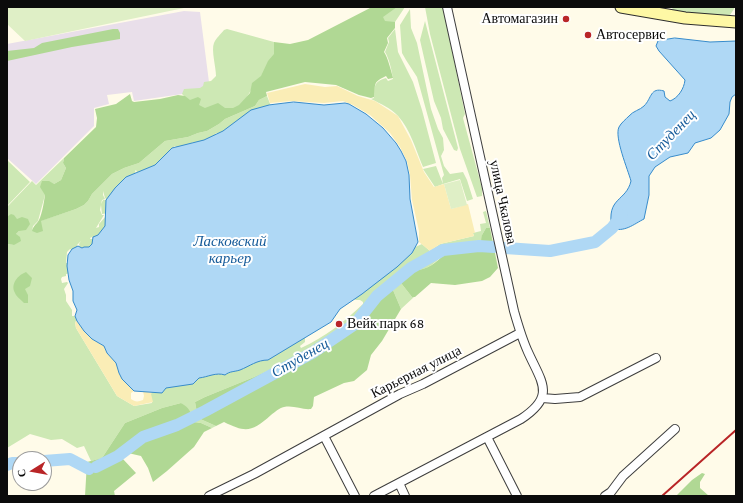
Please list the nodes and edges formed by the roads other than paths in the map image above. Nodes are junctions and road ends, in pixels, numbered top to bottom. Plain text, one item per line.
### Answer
1 (447, 7) edge
2 (621, 7) edge
3 (736, 22) edge
4 (520, 333) junction
5 (656, 358) dead end
6 (542, 398) junction
7 (675, 429) dead end
8 (324, 436) junction
9 (487, 437) junction
10 (399, 483) junction
11 (209, 496) edge
12 (355, 496) edge
13 (374, 496) edge
14 (405, 496) edge
15 (517, 496) edge
16 (606, 496) edge

1 - 4 street, улица Чкалова
2 - 3 main road
4 - 6 street, улица Чкалова
4 - 8 street, Карьерная улица
5 - 6 street
6 - 9 street
7 - 16 street
8 - 11 street, Карьерная улица
8 - 12 street
9 - 10 street
9 - 15 street
10 - 13 street
10 - 14 street

